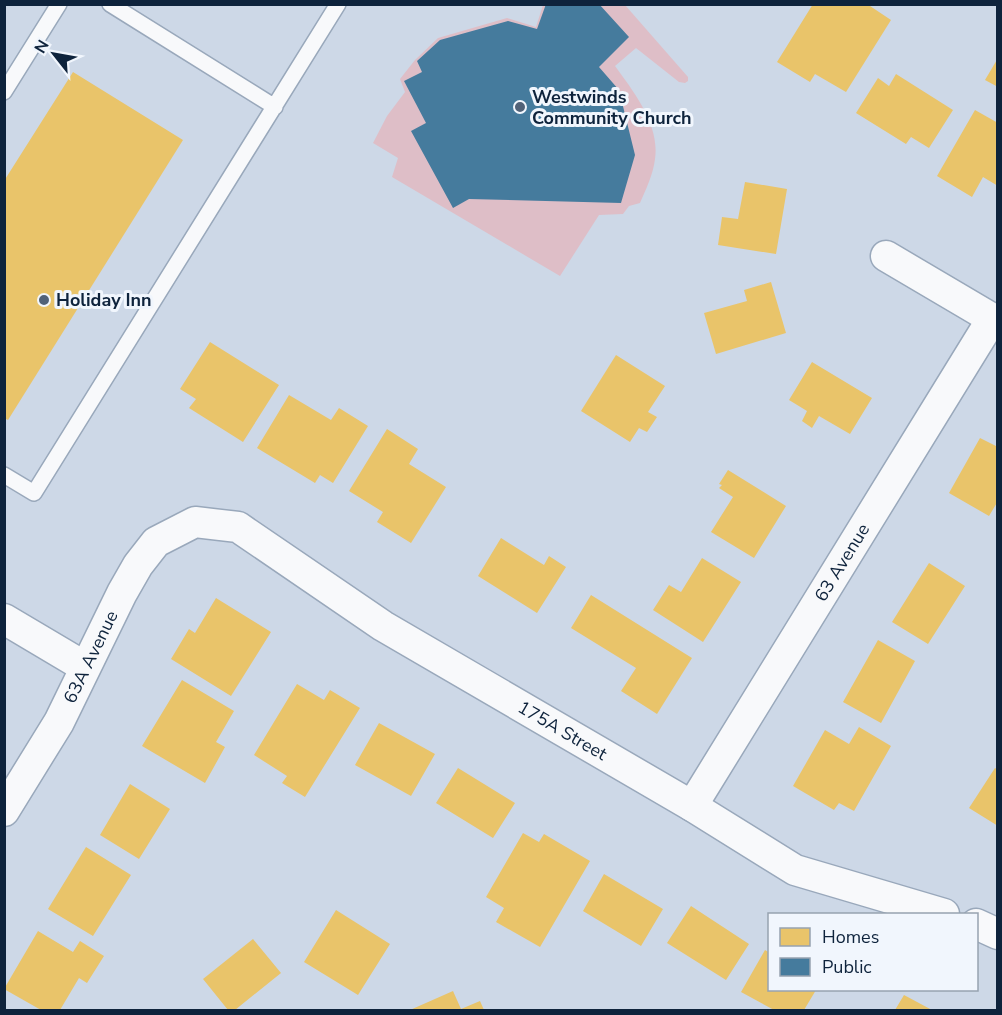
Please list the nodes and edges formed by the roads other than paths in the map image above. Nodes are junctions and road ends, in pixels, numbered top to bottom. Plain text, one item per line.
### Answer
1 (59, 4) edge
2 (110, 4) edge
3 (338, 4) edge
4 (4, 92) edge
5 (275, 107) junction
6 (886, 255) dead end
7 (995, 320) edge
8 (4, 475) edge
9 (195, 522) joint
10 (4, 619) edge
11 (85, 668) junction
12 (692, 806) junction
13 (4, 811) edge
14 (937, 913) edge
15 (978, 925) edge
16 (998, 934) edge

1 - 4 lane
2 - 5 lane
3 - 5 lane
5 - 8 lane
6 - 7 street
7 - 12 street, 63 Avenue
9 - 11 street, 63A Avenue
9 - 12 street, 175A Street
10 - 11 street
11 - 13 street, 63A Avenue
12 - 14 street, 175A Street
15 - 16 street

